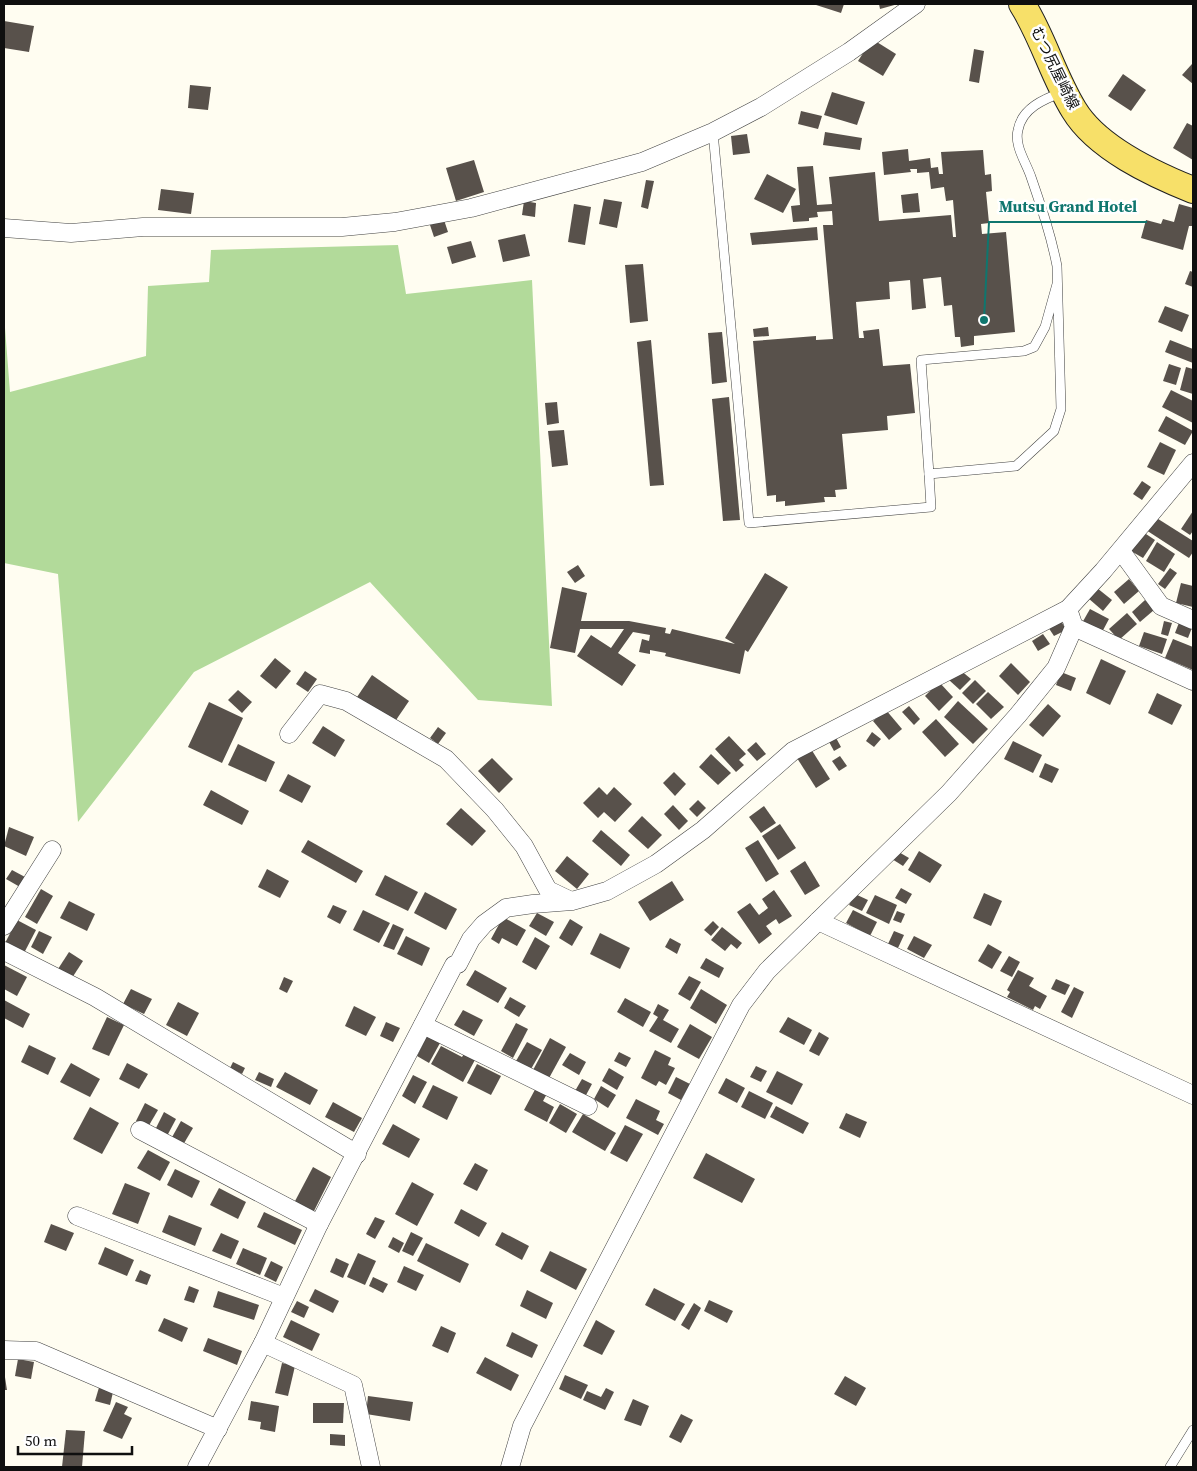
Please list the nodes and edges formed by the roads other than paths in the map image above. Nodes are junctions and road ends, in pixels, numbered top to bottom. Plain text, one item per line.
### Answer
1 (916, 4) edge
2 (1022, 4) edge
3 (1064, 92) junction
4 (713, 132) junction
5 (1193, 190) edge
6 (4, 228) edge
7 (1057, 284) junction
8 (1193, 463) edge
9 (929, 474) junction
10 (1121, 551) junction
11 (1068, 609) junction
12 (1193, 620) edge
13 (1074, 627) junction
14 (1193, 681) edge
15 (289, 734) dead end
16 (52, 850) dead end
17 (572, 901) junction
18 (818, 921) junction
19 (4, 926) edge
20 (4, 951) edge
21 (423, 1025) junction
22 (1193, 1095) edge
23 (588, 1106) dead end
24 (140, 1130) dead end
25 (357, 1154) junction
26 (78, 1216) dead end
27 (319, 1224) junction
28 (284, 1297) junction
29 (263, 1343) junction
30 (4, 1350) edge
31 (218, 1428) junction
32 (1193, 1430) edge
33 (197, 1467) edge
34 (371, 1467) edge
35 (510, 1467) edge
36 (1170, 1467) edge

1 - 4 street
2 - 3 main road, むつ尻屋崎線
3 - 5 main road, むつ尻屋崎線
3 - 7 lane
4 - 6 street
4 - 9 lane
7 - 9 lane
7 - 9 lane
8 - 10 street
10 - 11 street
10 - 12 street
11 - 13 street
11 - 17 street
13 - 14 street
13 - 18 street
15 - 17 street
16 - 19 street
17 - 21 street
18 - 22 street
18 - 35 street
20 - 25 street
21 - 23 street
21 - 25 street
24 - 27 street
25 - 27 street
26 - 28 street
27 - 28 street
28 - 29 street
29 - 31 street
29 - 34 street
30 - 31 street
31 - 33 street
32 - 36 lane

